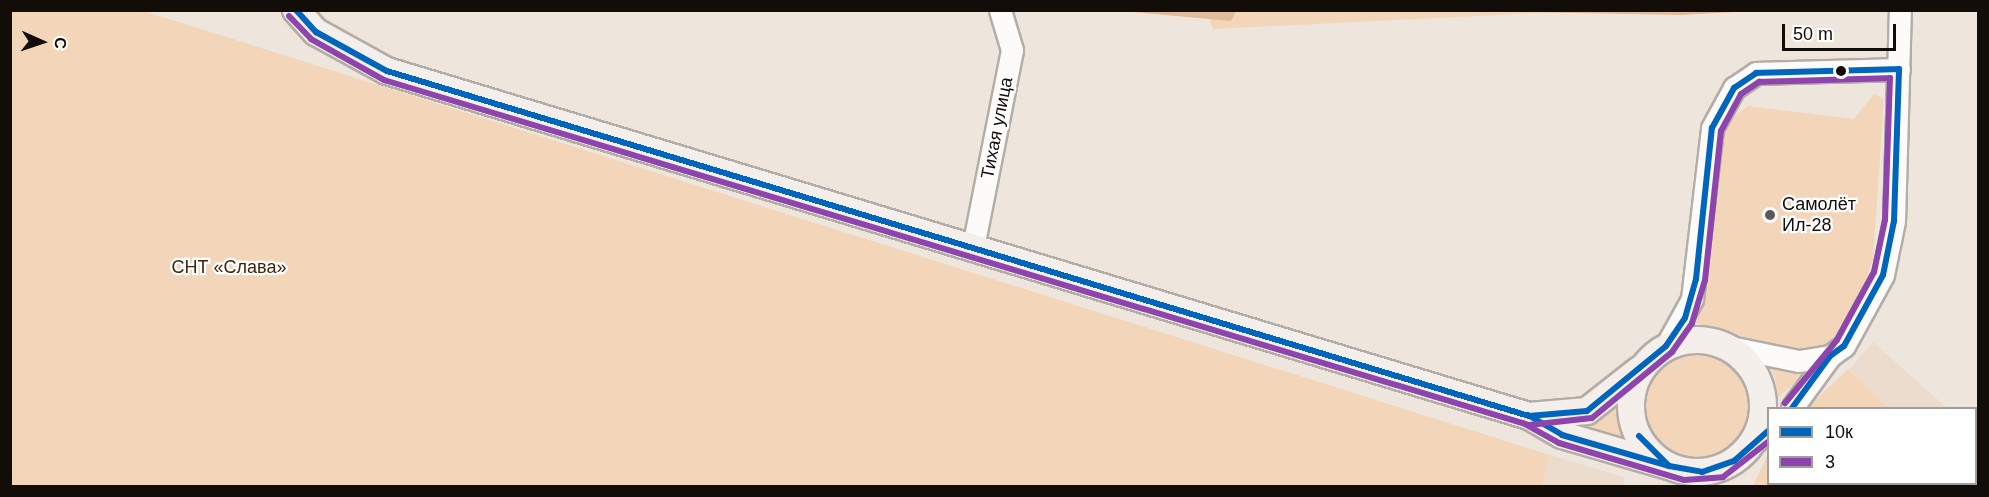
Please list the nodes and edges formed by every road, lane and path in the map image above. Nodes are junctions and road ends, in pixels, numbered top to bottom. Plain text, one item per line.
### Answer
1 (296, 10) edge
2 (1000, 10) edge
3 (1900, 20) edge
4 (1899, 69) junction
5 (973, 247) junction
6 (1666, 346) junction
7 (1730, 347) junction
8 (1830, 356) junction
9 (1644, 365) junction
10 (1793, 407) edge
11 (1529, 416) junction
12 (1751, 446) edge
13 (1671, 476) edge
14 (1723, 486) edge

1 - 5 main road
2 - 5 street, Тихая улица
3 - 4 street
4 - 6 street
4 - 8 street
5 - 11 main road
6 - 7 main road
6 - 9 main road
7 - 8 street
7 - 12 main road
8 - 10 street
9 - 11 main road
9 - 13 main road
11 - 13 main road
12 - 13 main road
12 - 14 main road

